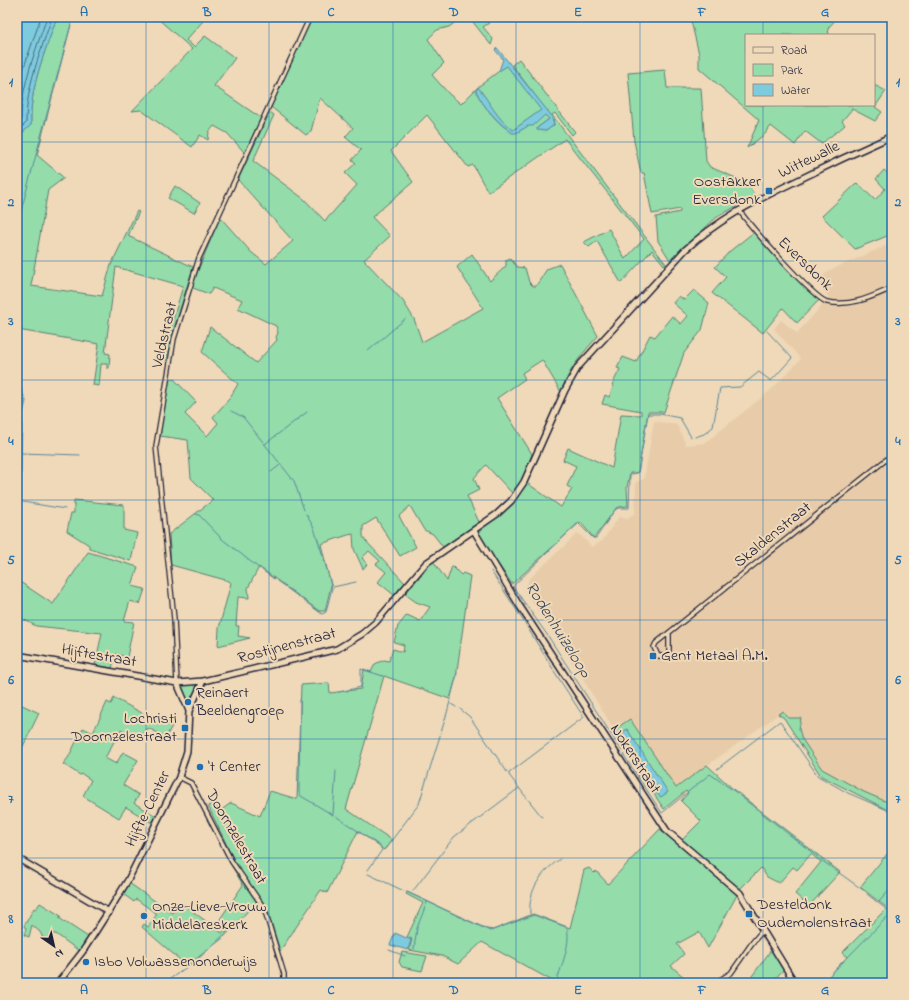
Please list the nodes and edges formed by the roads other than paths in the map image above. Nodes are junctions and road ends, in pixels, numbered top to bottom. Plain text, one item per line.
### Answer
1 (310, 17) edge
2 (892, 136) edge
3 (739, 210) junction
4 (892, 288) edge
5 (892, 455) edge
6 (474, 531) junction
7 (669, 634) junction
8 (17, 655) edge
9 (203, 681) junction
10 (177, 683) junction
11 (189, 711) junction
12 (179, 777) junction
13 (17, 858) edge
14 (109, 912) junction
15 (763, 930) junction
16 (58, 983) edge
17 (284, 983) edge
18 (715, 983) edge
19 (795, 983) edge

1 - 10 street, Veldstraat
2 - 3 street, Wittewalle
3 - 4 street, Eversdonk
3 - 6 street, Wittewalle
5 - 7 street, Skaldenstraat
6 - 9 street, Rostijnenstraat
6 - 15 street, Nokerstraat
7 - 7 street, Skaldenstraat
8 - 10 street, Hijftestraat
9 - 10 street, Rostijnenstraat
9 - 11 street, Hijfte-Center
10 - 11 street, Hijfte-Center
11 - 12 street, Hijfte-Center
12 - 14 street, Hijfte-Center
12 - 17 street, Doornzelestraat
13 - 14 street
14 - 16 street, Hijfte-Center
15 - 18 street
15 - 19 street, Nokerstraat

